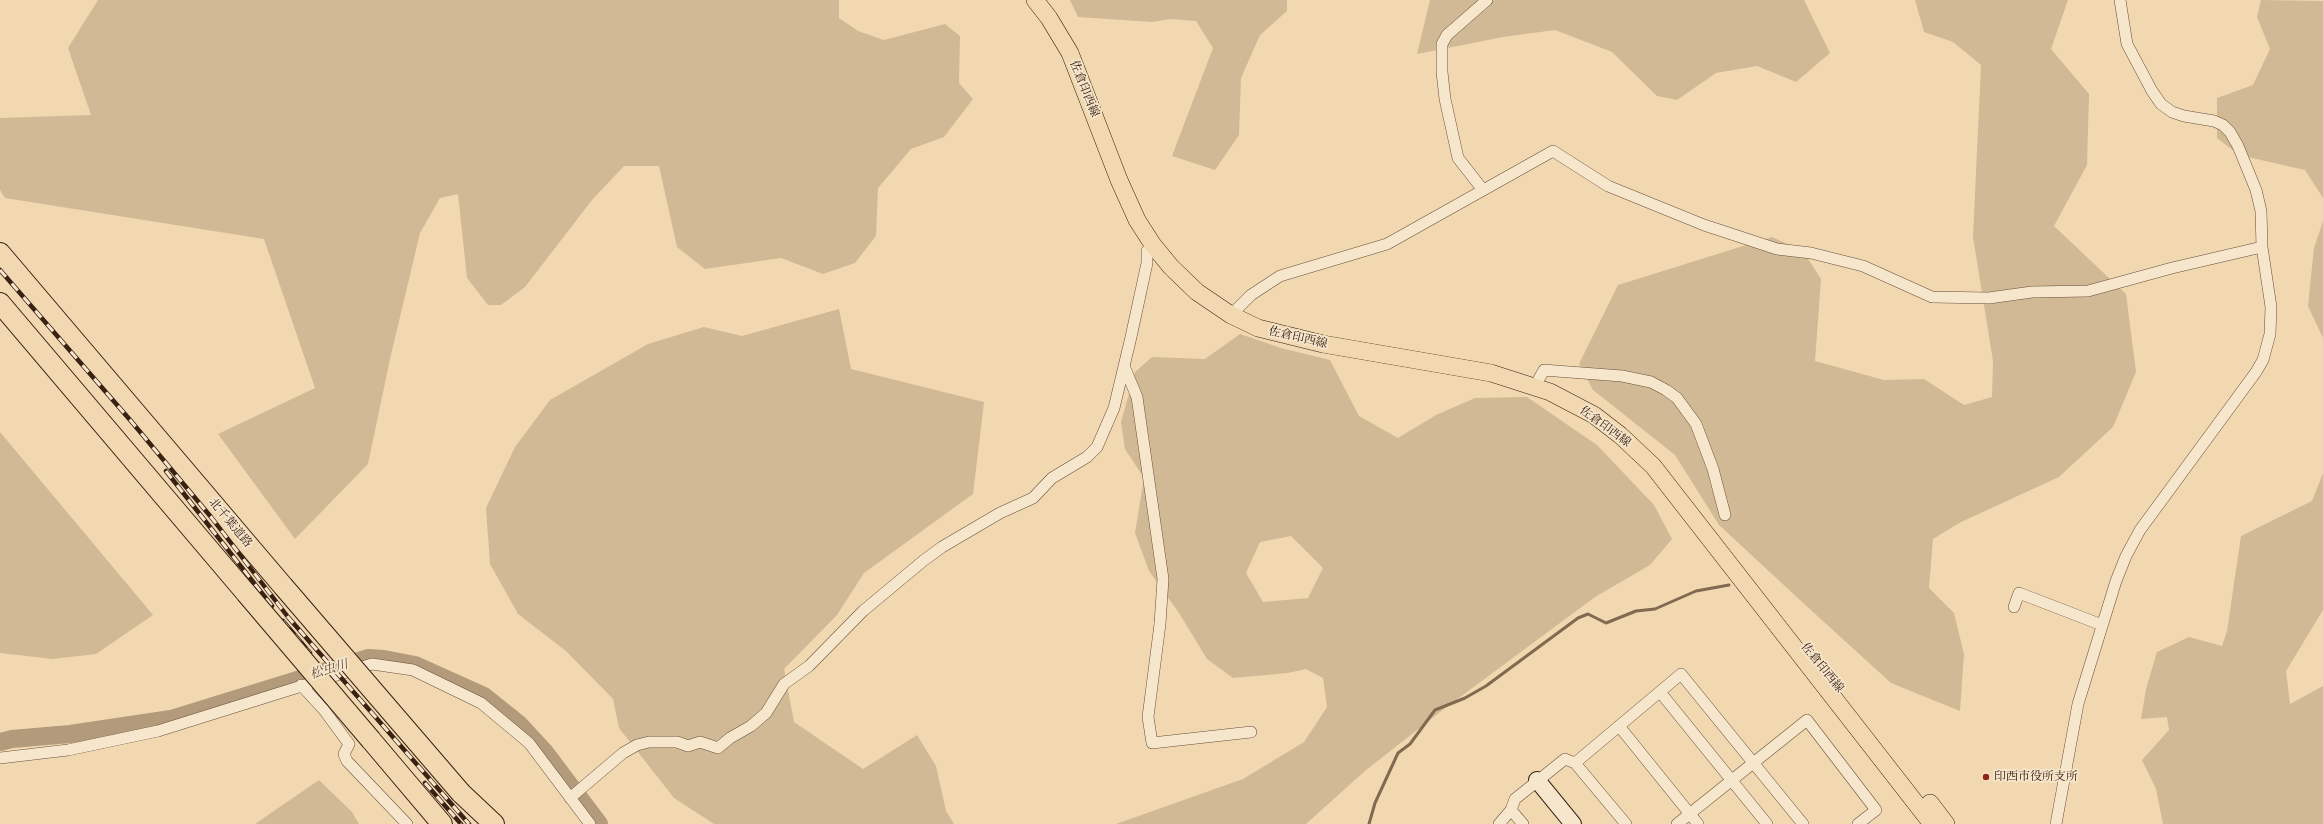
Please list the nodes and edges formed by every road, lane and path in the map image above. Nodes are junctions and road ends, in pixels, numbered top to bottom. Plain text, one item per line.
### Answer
1 (1035, 0) edge
2 (1487, 0) edge
3 (2120, 0) edge
4 (1483, 190) junction
5 (1153, 245) junction
6 (2262, 247) junction
7 (0, 253) edge
8 (0, 303) edge
9 (1232, 315) junction
10 (1124, 366) junction
11 (1535, 386) junction
12 (1725, 515) dead end
13 (2014, 607) dead end
14 (2102, 625) junction
15 (301, 685) junction
16 (1660, 692) junction
17 (1619, 726) junction
18 (1251, 732) dead end
19 (0, 758) edge
20 (1575, 763) junction
21 (1753, 763) junction
22 (400, 774) junction
23 (1537, 780) junction
24 (1731, 780) junction
25 (461, 792) junction
26 (570, 798) junction
27 (1511, 810) junction
28 (1690, 814) junction
29 (1932, 820) edge
30 (407, 824) edge
31 (434, 824) edge
32 (442, 824) edge
33 (488, 824) edge
34 (494, 824) edge
35 (590, 824) edge
36 (1499, 824) edge
37 (1523, 824) edge
38 (1573, 824) edge
39 (1626, 824) edge
40 (1677, 824) edge
41 (1698, 824) edge
42 (1766, 824) edge
43 (1803, 824) edge
44 (1858, 824) edge
45 (2056, 824) edge

1 - 5 main road, 佐倉印西線
2 - 4 street
3 - 6 street
4 - 6 street
4 - 9 street
5 - 9 main road, 佐倉印西線
5 - 10 street
6 - 14 street
7 - 25 highway, 北千葉道路, bridge
8 - 22 highway, bridge
9 - 11 main road, 佐倉印西線
10 - 18 street
10 - 26 street
11 - 12 street
11 - 29 main road, 佐倉印西線
13 - 14 street
14 - 45 street
15 - 19 street
15 - 26 street
15 - 30 street
16 - 17 street
16 - 21 street
16 - 24 street
17 - 20 street
17 - 28 street
20 - 23 street
20 - 39 street
21 - 24 street
21 - 43 street
21 - 44 street
22 - 31 highway
22 - 32 highway
23 - 27 street
23 - 38 street
24 - 28 street
24 - 42 street
25 - 33 highway, 北千葉道路
25 - 34 highway, 北千葉道路
26 - 35 street
27 - 36 street
27 - 37 street
28 - 40 street
28 - 41 street

